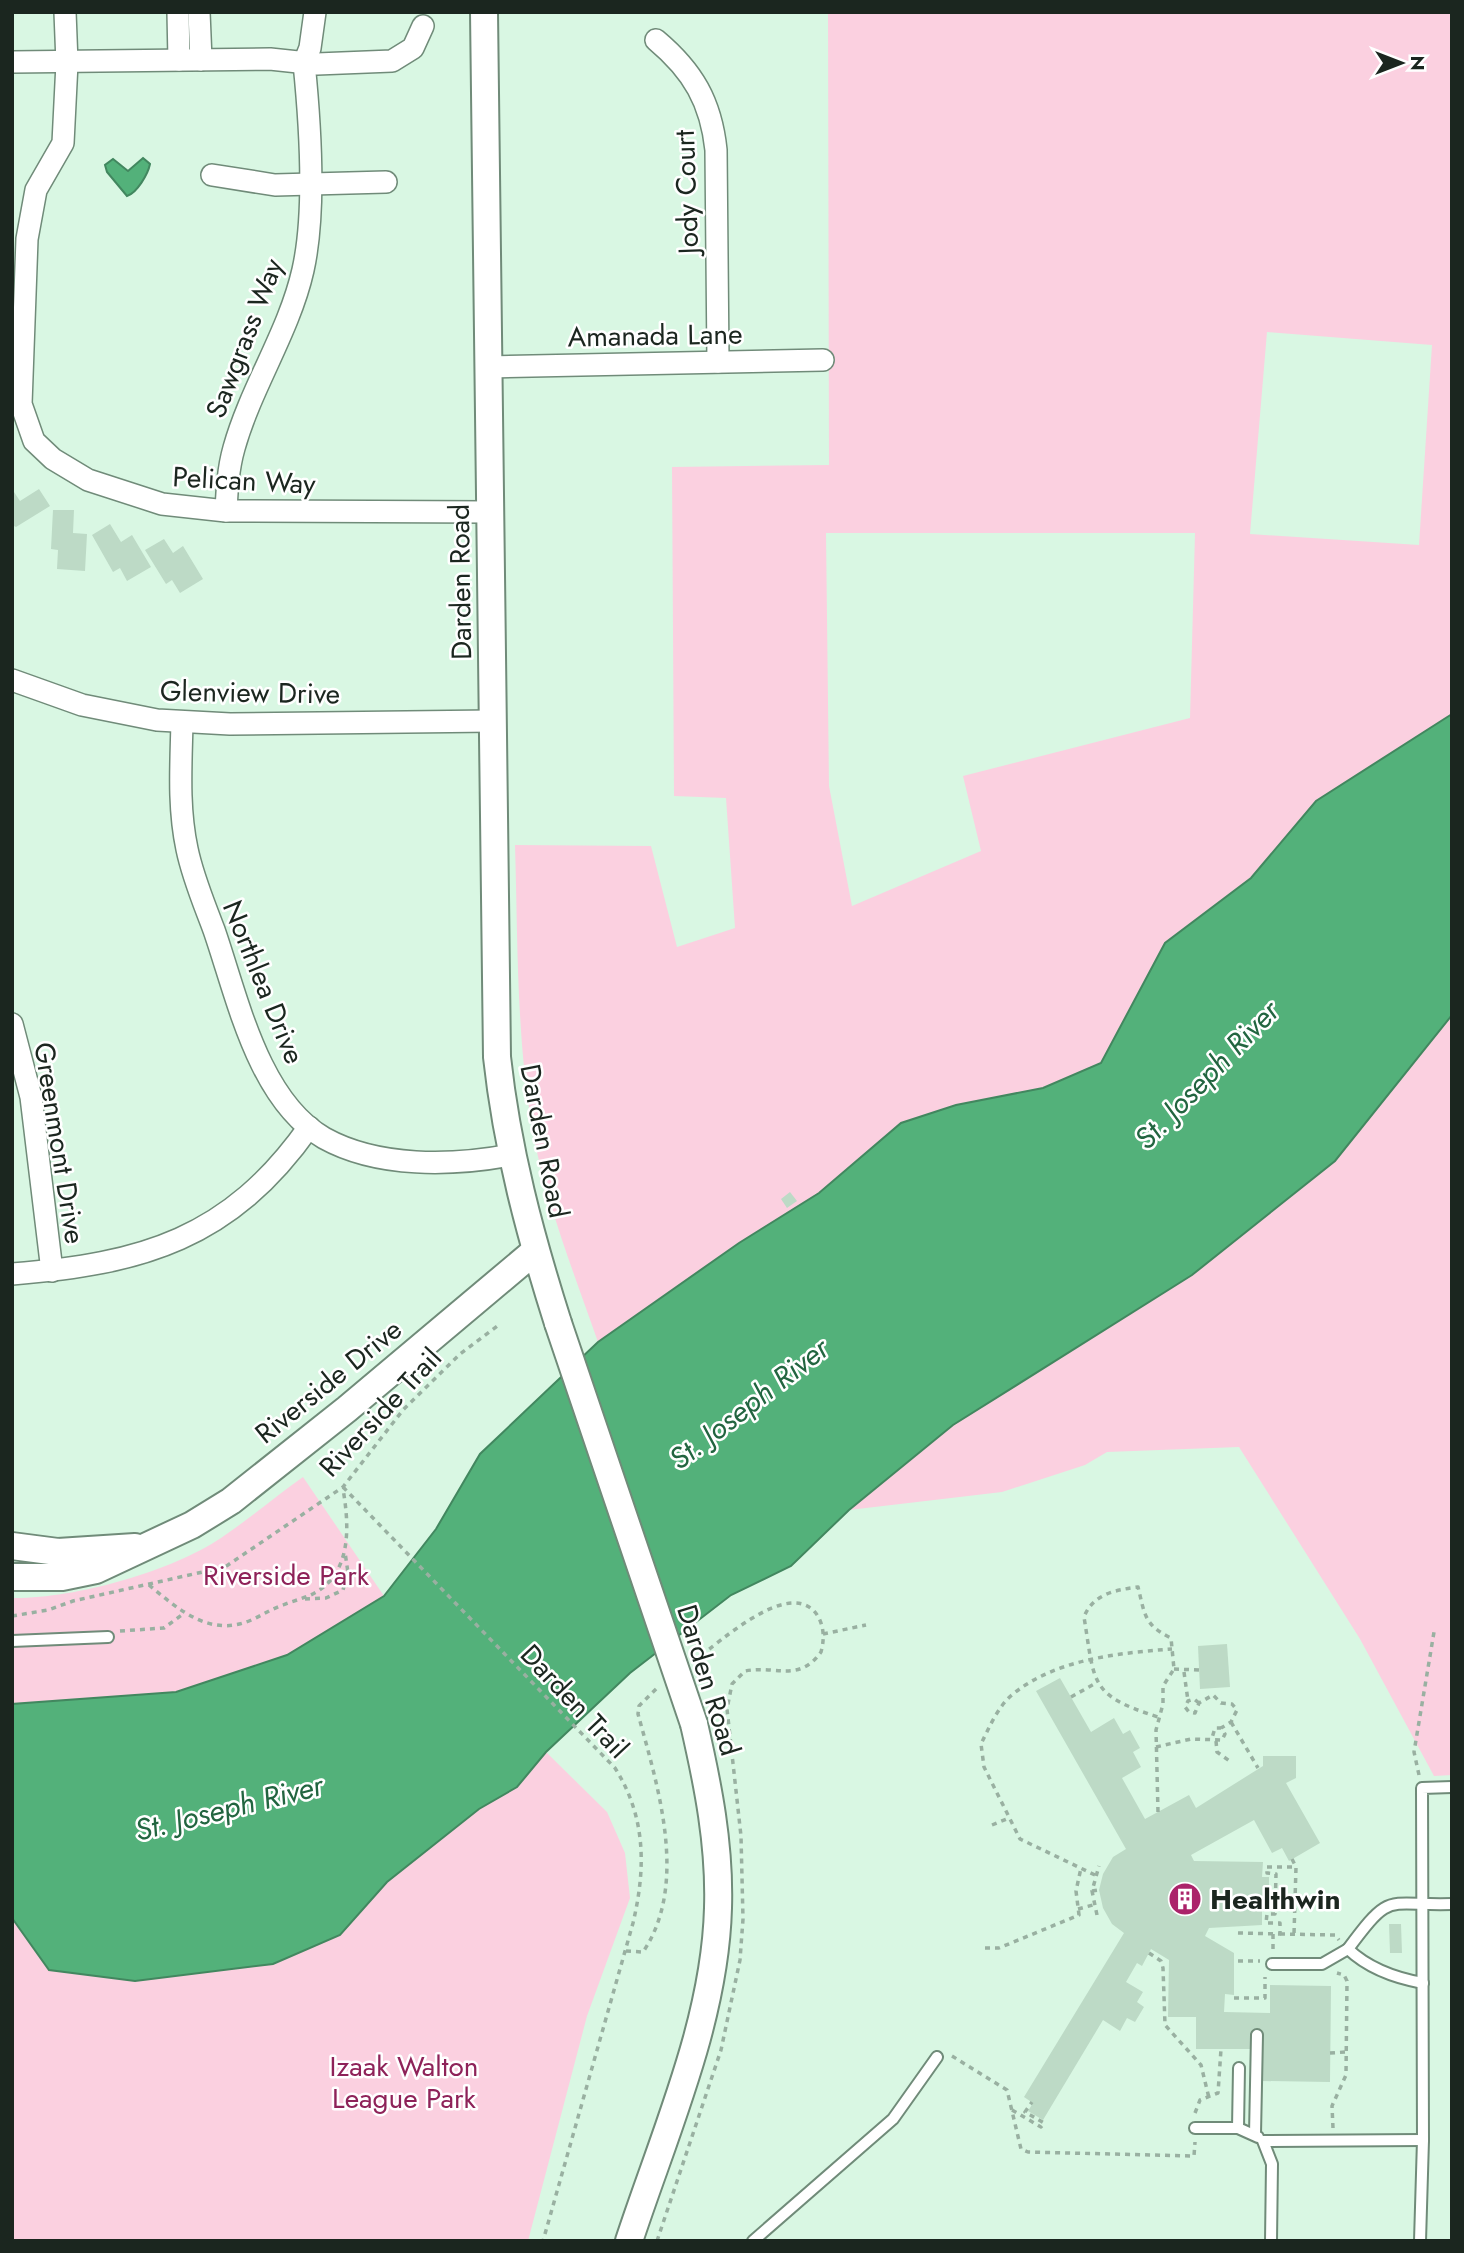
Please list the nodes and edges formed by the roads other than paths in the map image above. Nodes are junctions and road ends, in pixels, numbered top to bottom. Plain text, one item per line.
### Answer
1 (65, 12) edge
2 (178, 12) edge
3 (199, 12) edge
4 (315, 12) edge
5 (484, 12) edge
6 (423, 26) dead end
7 (656, 40) dead end
8 (179, 60) junction
9 (201, 60) junction
10 (12, 62) edge
11 (67, 63) junction
12 (304, 63) junction
13 (212, 175) dead end
14 (386, 182) dead end
15 (309, 184) junction
16 (823, 359) dead end
17 (718, 362) junction
18 (488, 367) junction
19 (226, 511) junction
20 (490, 512) junction
21 (12, 680) edge
22 (493, 721) junction
23 (182, 722) junction
24 (12, 1024) edge
25 (309, 1128) junction
26 (511, 1155) junction
27 (535, 1251) junction
28 (52, 1271) junction
29 (12, 1274) edge
30 (12, 1546) edge
31 (150, 1546) junction
32 (12, 1577) edge
33 (108, 1637) road end
34 (12, 1641) edge
35 (1452, 1787) edge
36 (1423, 1902) junction
37 (1452, 1904) edge
38 (1348, 1949) junction
39 (1269, 1962) road end
40 (1423, 1983) junction
41 (1257, 2035) dead end
42 (939, 2053) road end
43 (1239, 2068) dead end
44 (1195, 2128) road end
45 (1238, 2128) junction
46 (1259, 2137) junction
47 (1423, 2140) junction
48 (629, 2241) edge
49 (753, 2241) edge
50 (1271, 2241) edge
51 (1420, 2241) edge

1 - 11 street
2 - 8 street
3 - 9 street
4 - 12 street, Sawgrass Way
5 - 18 street, Darden Road
6 - 12 street
7 - 17 street, Jody Court
8 - 9 street
8 - 11 street
9 - 12 street
10 - 11 street
11 - 19 street, Pelican Way
12 - 15 street, Sawgrass Way
13 - 15 street
14 - 15 street
15 - 19 street, Sawgrass Way
16 - 17 street, Amanada Lane
17 - 18 street, Amanada Lane
18 - 20 street, Darden Road
19 - 20 street, Pelican Way
20 - 22 street, Darden Road
21 - 23 street, Glenview Drive
22 - 23 street, Glenview Drive
22 - 26 street, Darden Road
23 - 25 street, Northlea Drive
24 - 28 street, Greenmont Drive
25 - 26 street, Northlea Drive
25 - 28 street
26 - 27 street, Darden Road
27 - 31 street, Riverside Drive
27 - 48 street, Darden Road, bridge
28 - 29 street
30 - 31 street, Riverside Drive
31 - 32 street, Riverside Drive
33 - 34 lane
35 - 36 lane
36 - 37 lane
36 - 38 lane
36 - 40 lane
38 - 39 lane
38 - 40 lane
40 - 47 lane
41 - 46 lane
42 - 49 lane
43 - 45 lane
44 - 45 lane
45 - 46 lane
46 - 47 lane
46 - 50 lane
47 - 51 lane

